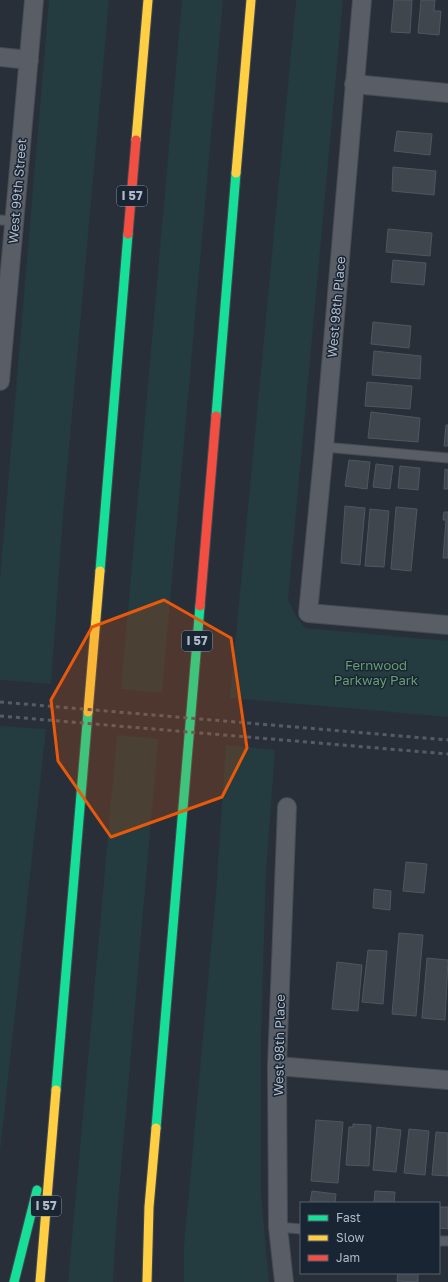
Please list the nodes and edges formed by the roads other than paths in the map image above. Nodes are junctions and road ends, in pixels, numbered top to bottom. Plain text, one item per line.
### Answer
1 (34, 0) edge
2 (148, 0) edge
3 (251, 0) edge
4 (362, 0) edge
5 (0, 57) edge
6 (29, 60) junction
7 (354, 84) junction
8 (448, 92) edge
9 (7, 220) edge
10 (0, 381) edge
11 (324, 447) junction
12 (448, 458) edge
13 (448, 625) edge
14 (287, 807) dead end
15 (277, 1066) junction
16 (448, 1080) edge
17 (52, 1130) junction
18 (278, 1227) junction
19 (300, 1229) edge
20 (14, 1282) edge
21 (40, 1282) edge
22 (147, 1282) edge
23 (284, 1282) edge

1 - 6 street, West 99th Street
2 - 17 highway, I 57
3 - 22 highway, I 57
4 - 7 street, West 98th Place
5 - 6 street
6 - 9 street, West 99th Street
7 - 8 street
7 - 11 street, West 98th Place
9 - 10 street, West 99th Street
11 - 12 lane
11 - 13 street, West 98th Place
14 - 15 street, West 98th Place
15 - 16 street
15 - 18 street, West 98th Place
17 - 20 highway
17 - 21 highway, I 57
18 - 19 lane
18 - 23 street, West 98th Place

